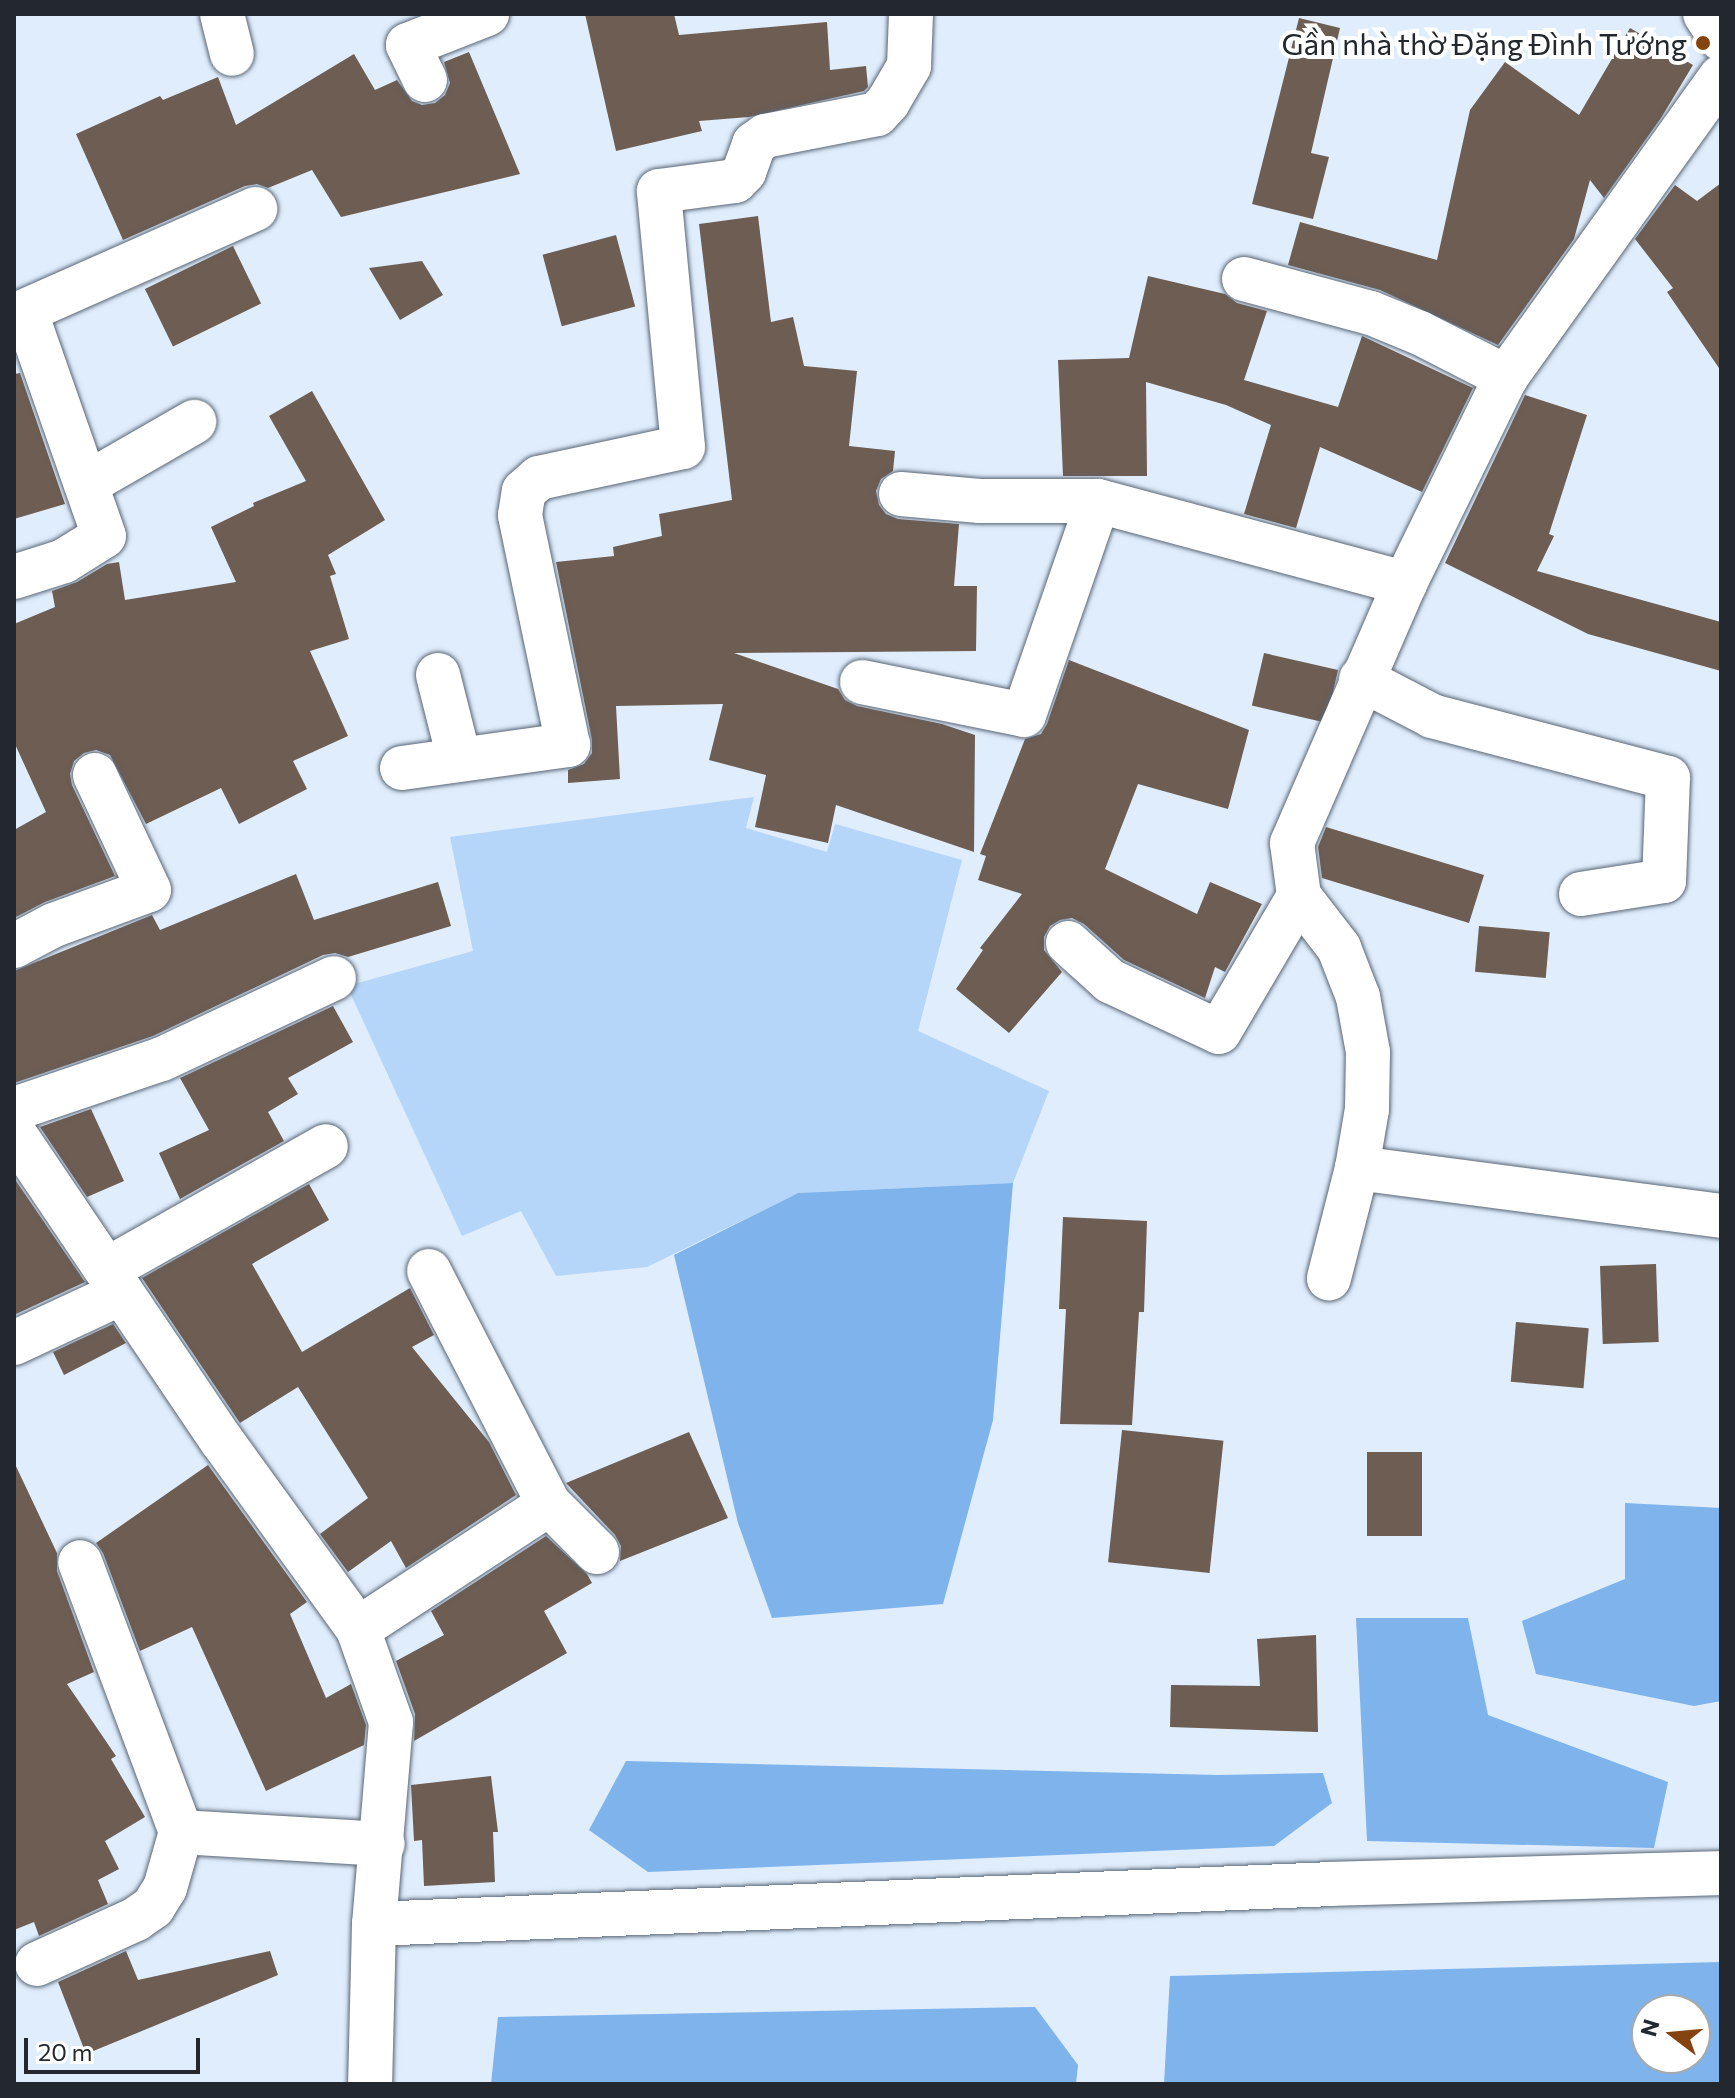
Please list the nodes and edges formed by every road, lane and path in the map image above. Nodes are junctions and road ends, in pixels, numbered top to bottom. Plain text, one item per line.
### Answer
1 (487, 14) edge
2 (911, 14) edge
3 (1705, 14) edge
4 (1721, 39) edge
5 (1721, 77) edge
6 (425, 80) dead end
7 (255, 209) dead end
8 (1244, 279) dead end
9 (1506, 377) junction
10 (194, 422) dead end
11 (86, 484) junction
12 (901, 494) dead end
13 (1098, 501) junction
14 (14, 577) edge
15 (1405, 583) junction
16 (438, 675) dead end
17 (1361, 679) junction
18 (862, 682) dead end
19 (459, 758) junction
20 (402, 768) dead end
21 (95, 775) dead end
22 (1581, 894) dead end
23 (1299, 896) junction
24 (1068, 943) dead end
25 (14, 946) edge
26 (334, 978) dead end
27 (14, 1109) edge
28 (14, 1133) edge
29 (326, 1146) dead end
30 (1357, 1168) junction
31 (1721, 1216) edge
32 (429, 1271) dead end
33 (1329, 1278) dead end
34 (114, 1281) junction
35 (14, 1343) edge
36 (549, 1504) junction
37 (597, 1552) dead end
38 (80, 1562) dead end
39 (358, 1629) junction
40 (181, 1832) junction
41 (383, 1844) junction
42 (1721, 1873) edge
43 (374, 1924) junction
44 (37, 1964) dead end
45 (370, 2084) edge

1 - 6 street
2 - 19 street
3 - 4 street
5 - 9 street
7 - 11 street
8 - 9 street
9 - 15 street
10 - 11 street
11 - 14 street
12 - 13 street
13 - 15 street
13 - 18 street
15 - 17 street
16 - 19 street
17 - 22 street
17 - 23 street
19 - 20 street
21 - 25 street
23 - 24 street
23 - 30 street
26 - 27 street
28 - 34 street
29 - 34 street
30 - 31 street
30 - 33 street
32 - 36 street
34 - 35 street
34 - 39 street
36 - 37 street
36 - 39 street
38 - 40 street
39 - 41 street
40 - 41 street
40 - 44 street
41 - 43 street
42 - 43 street
43 - 45 street

